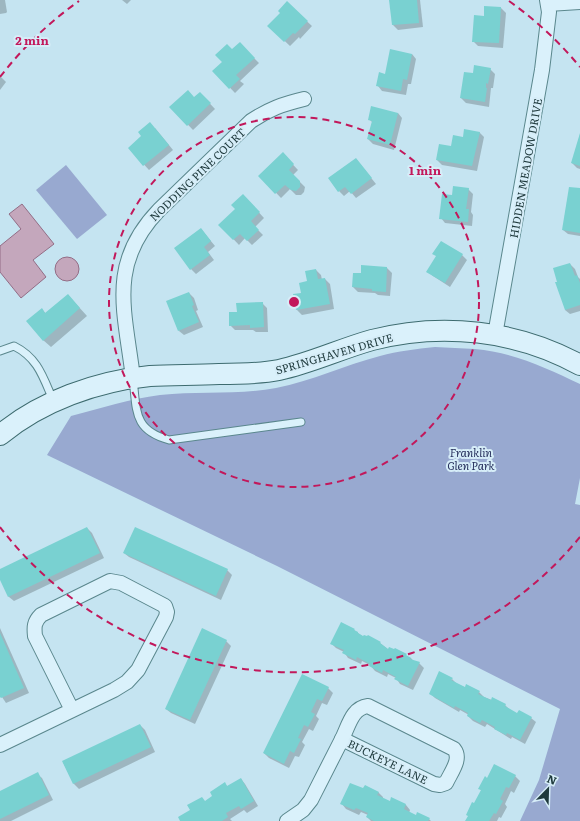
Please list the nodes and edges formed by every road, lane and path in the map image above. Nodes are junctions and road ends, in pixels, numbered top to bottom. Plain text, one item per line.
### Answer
1 (547, 2) edge
2 (580, 2) edge
3 (304, 98) dead end
4 (495, 334) junction
5 (0, 351) edge
6 (580, 365) edge
7 (133, 378) junction
8 (54, 402) junction
9 (301, 422) dead end
10 (0, 435) edge
11 (72, 710) junction
12 (342, 739) junction
13 (0, 744) edge
14 (287, 821) edge

1 - 2 street
1 - 4 street, HIDDEN MEADOW DRIVE
3 - 7 street, NODDING PINE COURT
4 - 6 street, SPRINGHAVEN DRIVE
4 - 7 street, SPRINGHAVEN DRIVE
5 - 8 lane
7 - 8 street, SPRINGHAVEN DRIVE
7 - 9 lane
8 - 10 street, SPRINGHAVEN DRIVE
11 - 11 street
11 - 13 street
12 - 12 street, BUCKEYE LANE
12 - 14 street, BUCKEYE LANE

